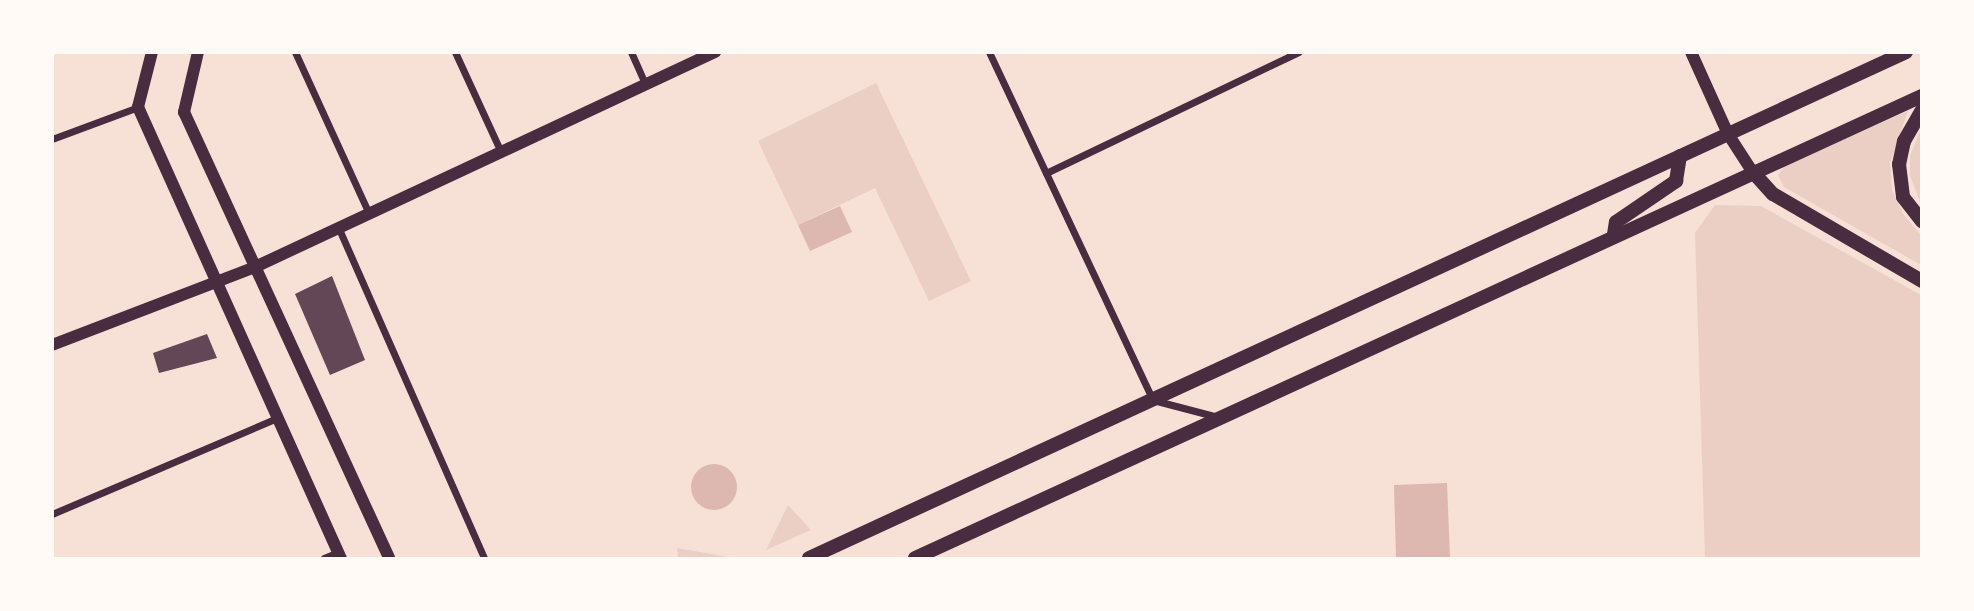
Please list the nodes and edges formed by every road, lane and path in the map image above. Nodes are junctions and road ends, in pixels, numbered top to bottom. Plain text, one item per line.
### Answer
1 (152, 52) edge
2 (198, 52) edge
3 (295, 52) edge
4 (454, 52) edge
5 (631, 52) edge
6 (715, 52) edge
7 (989, 52) edge
8 (1298, 52) edge
9 (1690, 52) edge
10 (1906, 52) edge
11 (646, 86) junction
12 (1922, 96) edge
13 (138, 107) junction
14 (1922, 110) edge
15 (1728, 134) junction
16 (52, 139) edge
17 (501, 152) junction
18 (1680, 156) junction
19 (1752, 171) junction
20 (1046, 173) junction
21 (369, 215) junction
22 (1922, 221) edge
23 (339, 229) junction
24 (1614, 234) junction
25 (256, 267) junction
26 (1922, 281) edge
27 (215, 285) junction
28 (52, 345) edge
29 (1153, 400) junction
30 (1220, 417) junction
31 (275, 419) junction
32 (52, 514) edge
33 (339, 555) edge
34 (324, 558) edge
35 (389, 558) edge
36 (484, 558) edge
37 (809, 558) edge
38 (915, 558) edge

1 - 13 street
2 - 25 street
3 - 21 street
4 - 17 street
5 - 11 street
6 - 11 street
7 - 20 street
8 - 20 street
9 - 15 street
10 - 15 main road
11 - 17 street
12 - 19 main road
13 - 16 street
13 - 27 street
14 - 22 main road
15 - 18 main road
15 - 19 street
17 - 21 street
18 - 24 main road
18 - 29 main road
19 - 24 main road
19 - 26 main road
20 - 29 street
21 - 23 street
23 - 25 street
23 - 36 street
24 - 30 main road
25 - 27 street
25 - 35 street
27 - 28 street
27 - 31 street
29 - 30 street
29 - 37 main road
30 - 38 main road
31 - 32 street
31 - 33 street
33 - 34 street

